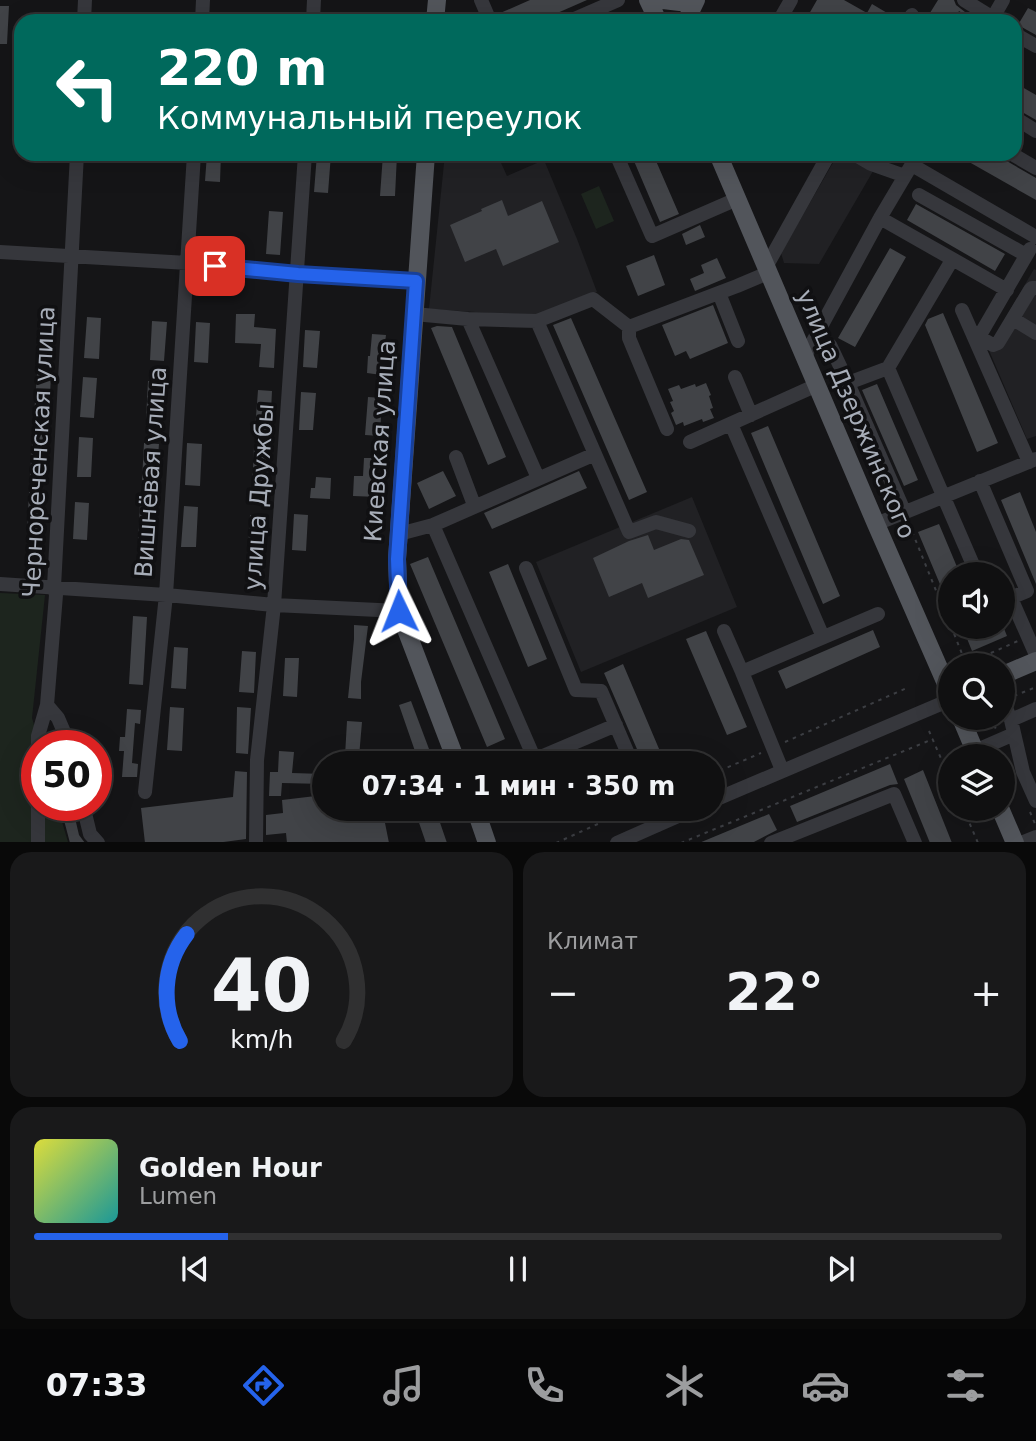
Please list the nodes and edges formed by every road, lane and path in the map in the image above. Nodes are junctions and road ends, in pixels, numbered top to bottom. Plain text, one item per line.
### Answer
1 (618, 0) edge
2 (663, 0) edge
3 (687, 0) edge
4 (964, 0) edge
5 (586, 14) edge
6 (984, 14) edge
7 (77, 161) edge
8 (194, 161) edge
9 (305, 161) edge
10 (425, 161) edge
11 (619, 161) edge
12 (721, 161) edge
13 (825, 161) edge
14 (866, 161) edge
15 (912, 165) edge
16 (919, 195) dead end
17 (737, 199) junction
18 (880, 218) junction
19 (1036, 238) edge
20 (0, 252) edge
21 (1026, 255) junction
22 (71, 257) junction
23 (952, 260) junction
24 (188, 263) junction
25 (767, 270) junction
26 (298, 274) junction
27 (416, 281) junction
28 (1036, 288) edge
29 (1007, 290) junction
30 (719, 293) junction
31 (962, 310) dead end
32 (414, 314) junction
33 (468, 319) junction
34 (1013, 319) junction
35 (537, 321) junction
36 (629, 327) junction
37 (1036, 333) edge
38 (977, 340) junction
39 (738, 341) dead end
40 (830, 345) dead end
41 (805, 356) junction
42 (888, 368) junction
43 (735, 377) dead end
44 (848, 383) junction
45 (817, 385) junction
46 (751, 415) junction
47 (730, 424) junction
48 (667, 429) dead end
49 (690, 442) dead end
50 (595, 454) junction
51 (456, 457) dead end
52 (1032, 461) edge
53 (538, 478) junction
54 (980, 481) junction
55 (943, 496) junction
56 (474, 505) junction
57 (905, 513) junction
58 (876, 524) junction
59 (433, 525) junction
60 (689, 531) dead end
61 (399, 534) junction
62 (972, 562) edge
63 (1015, 562) edge
64 (1015, 563) edge
65 (526, 568) dead end
66 (0, 584) edge
67 (54, 587) junction
68 (166, 594) junction
69 (938, 594) edge
70 (1015, 596) edge
71 (274, 605) junction
72 (399, 611) junction
73 (878, 614) dead end
74 (1015, 614) edge
75 (724, 631) dead end
76 (823, 637) junction
77 (1028, 637) junction
78 (956, 639) edge
79 (1036, 655) edge
80 (1036, 661) edge
81 (938, 666) edge
82 (1015, 670) edge
83 (742, 672) junction
84 (909, 687) dead end
85 (1036, 687) edge
86 (1015, 696) edge
87 (47, 705) junction
88 (938, 705) edge
89 (1036, 709) edge
90 (616, 725) junction
91 (1015, 725) edge
92 (40, 730) edge
93 (63, 730) edge
94 (1009, 730) edge
95 (1014, 730) edge
96 (929, 731) dead end
97 (933, 739) junction
98 (989, 744) edge
99 (773, 747) junction
100 (452, 751) edge
101 (527, 751) edge
102 (555, 751) edge
103 (627, 751) edge
104 (938, 751) edge
105 (725, 768) edge
106 (782, 771) junction
107 (145, 792) dead end
108 (725, 795) edge
109 (1036, 801) edge
110 (38, 821) edge
111 (87, 821) edge
112 (480, 821) edge
113 (604, 821) edge
114 (656, 821) edge
115 (667, 821) edge
116 (969, 821) edge
117 (1006, 821) edge
118 (658, 825) junction
119 (1036, 837) edge
120 (38, 842) edge
121 (98, 842) edge
122 (256, 842) edge
123 (487, 842) edge
124 (556, 842) edge
125 (617, 842) edge
126 (681, 842) edge
127 (771, 842) edge
128 (915, 842) edge
129 (978, 842) edge
130 (1015, 842) edge
131 (1021, 842) edge

1 - 5 street
2 - 3 main road
4 - 6 street
7 - 22 street, Чернореченская улица
8 - 24 street, Вишнёвая улица
9 - 26 street, улица Дружбы
10 - 27 main road, Киевская улица
11 - 17 street
12 - 17 main road, улица Дзержинского
13 - 25 street
14 - 15 street
15 - 18 street
15 - 19 street
16 - 21 street
17 - 25 main road, улица Дзержинского
18 - 23 street
18 - 41 street
19 - 21 street
20 - 22 street
21 - 29 street
22 - 24 street
22 - 67 street, Чернореченская улица
23 - 29 street
23 - 42 street
24 - 26 street
24 - 68 street, Вишнёвая улица
25 - 30 street
25 - 41 main road, улица Дзержинского
26 - 27 street
26 - 71 street, улица Дружбы
27 - 32 main road, Киевская улица
28 - 34 street
29 - 38 street
30 - 36 street
30 - 39 street
31 - 38 street
32 - 33 street
32 - 61 main road, Киевская улица
33 - 35 street
33 - 53 street
34 - 37 street
34 - 38 street
35 - 36 street
35 - 50 street
36 - 48 street
38 - 52 street
40 - 44 street
41 - 45 main road, улица Дзержинского
42 - 44 street
42 - 55 street
43 - 46 street
44 - 57 street
45 - 46 street
45 - 58 main road, улица Дзержинского
46 - 47 street
47 - 49 street
47 - 76 street
50 - 53 street
50 - 60 street
51 - 56 street
52 - 54 street
53 - 56 street
54 - 55 street
54 - 63 street
55 - 57 street
55 - 62 street
56 - 59 street
57 - 58 street
57 - 69 path
58 - 81 main road, улица Дзержинского
59 - 61 street
59 - 101 street
61 - 72 main road, Киевская улица
64 - 70 street
65 - 90 street
66 - 67 street
67 - 68 street
67 - 87 street, Чернореченская улица
68 - 71 street
68 - 107 street, Вишнёвая улица
71 - 72 street
71 - 122 street, улица Дружбы
72 - 100 main road, Киевская улица
73 - 76 street
74 - 77 street
75 - 83 street
76 - 83 street
77 - 78 path
77 - 79 street
80 - 82 main road
83 - 99 street
84 - 99 path
85 - 86 path
87 - 92 street, Чернореченская улица
87 - 93 street
88 - 106 street
89 - 91 street
90 - 102 street
90 - 103 street
94 - 98 street
95 - 109 street
96 - 97 path
97 - 104 path
97 - 126 path
99 - 105 path
99 - 106 street
106 - 108 street
110 - 120 street
111 - 121 street
112 - 123 main road
113 - 124 path
114 - 118 street
115 - 118 street
116 - 129 path
117 - 130 main road
118 - 125 street
119 - 131 street
127 - 128 street

